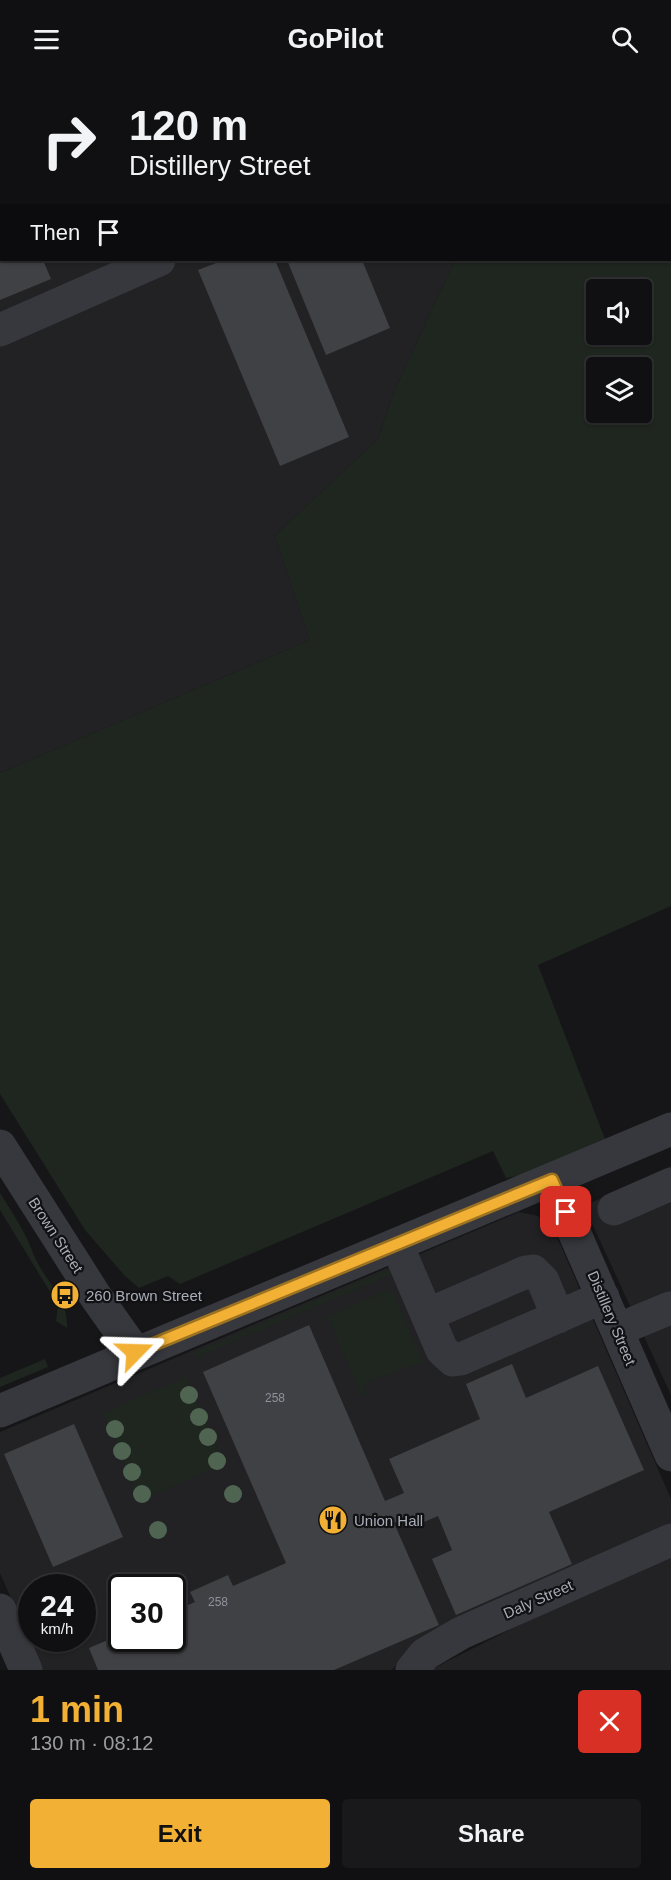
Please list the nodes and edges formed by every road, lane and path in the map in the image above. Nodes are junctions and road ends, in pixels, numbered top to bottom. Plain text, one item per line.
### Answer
1 (157, 261) edge
2 (0, 330) edge
3 (668, 1140) edge
4 (1, 1152) edge
5 (552, 1180) junction
6 (671, 1184) edge
7 (614, 1209) dead end
8 (397, 1245) junction
9 (603, 1297) junction
10 (670, 1308) edge
11 (427, 1315) junction
12 (558, 1317) junction
13 (617, 1330) junction
14 (135, 1352) junction
15 (0, 1411) edge
16 (671, 1455) edge
17 (671, 1540) edge
18 (0, 1610) edge
19 (26, 1670) edge
20 (412, 1670) edge

1 - 2 street
3 - 5 street
4 - 14 street, Brown Street
5 - 8 street
5 - 9 street, Distillery Street
6 - 7 street
8 - 11 street
8 - 14 street
9 - 12 street
9 - 13 street, Distillery Street
10 - 13 street
11 - 12 street
11 - 12 street
13 - 16 street, Distillery Street
14 - 15 street
17 - 20 street, Daly Street
18 - 19 street

